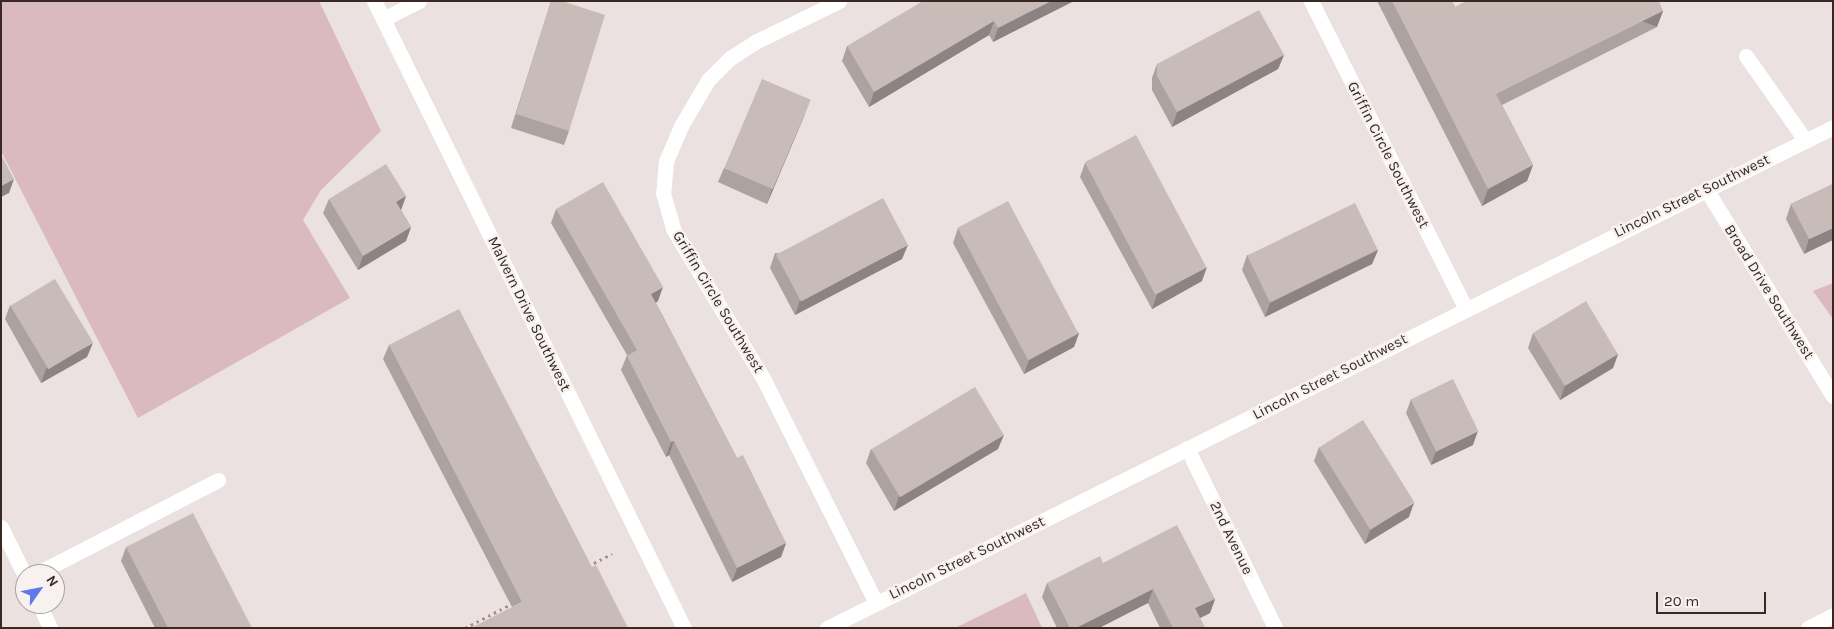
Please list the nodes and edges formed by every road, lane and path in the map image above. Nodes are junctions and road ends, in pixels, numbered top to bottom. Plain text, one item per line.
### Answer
1 (374, 1) edge
2 (420, 1) edge
3 (839, 1) edge
4 (1311, 1) edge
5 (383, 19) junction
6 (1746, 56) dead end
7 (1833, 127) edge
8 (1805, 140) junction
9 (1706, 190) junction
10 (1466, 309) junction
11 (1833, 396) edge
12 (1187, 448) junction
13 (218, 480) dead end
14 (1, 527) edge
15 (612, 554) dead end
16 (19, 564) edge
17 (55, 564) edge
18 (586, 567) edge
19 (517, 602) edge
20 (876, 603) junction
21 (44, 614) edge
22 (1833, 615) edge
23 (50, 628) edge
24 (465, 628) edge
25 (684, 628) edge
26 (826, 628) edge
27 (1275, 628) edge
28 (1808, 628) edge

1 - 5 street, Malvern Drive Southwest
2 - 5 street
3 - 20 street, Griffin Circle Southwest
4 - 10 street, Griffin Circle Southwest
5 - 25 street, Malvern Drive Southwest
6 - 8 street
7 - 8 street, Lincoln Street Southwest
8 - 9 street, Lincoln Street Southwest
9 - 10 street, Lincoln Street Southwest
9 - 11 street, Broad Drive Southwest
10 - 12 street, Lincoln Street Southwest
12 - 20 street, Lincoln Street Southwest
12 - 27 street, 2nd Avenue
13 - 17 street
14 - 16 street
15 - 18 path
19 - 24 path
20 - 26 street, Lincoln Street Southwest
21 - 23 street
22 - 28 street

